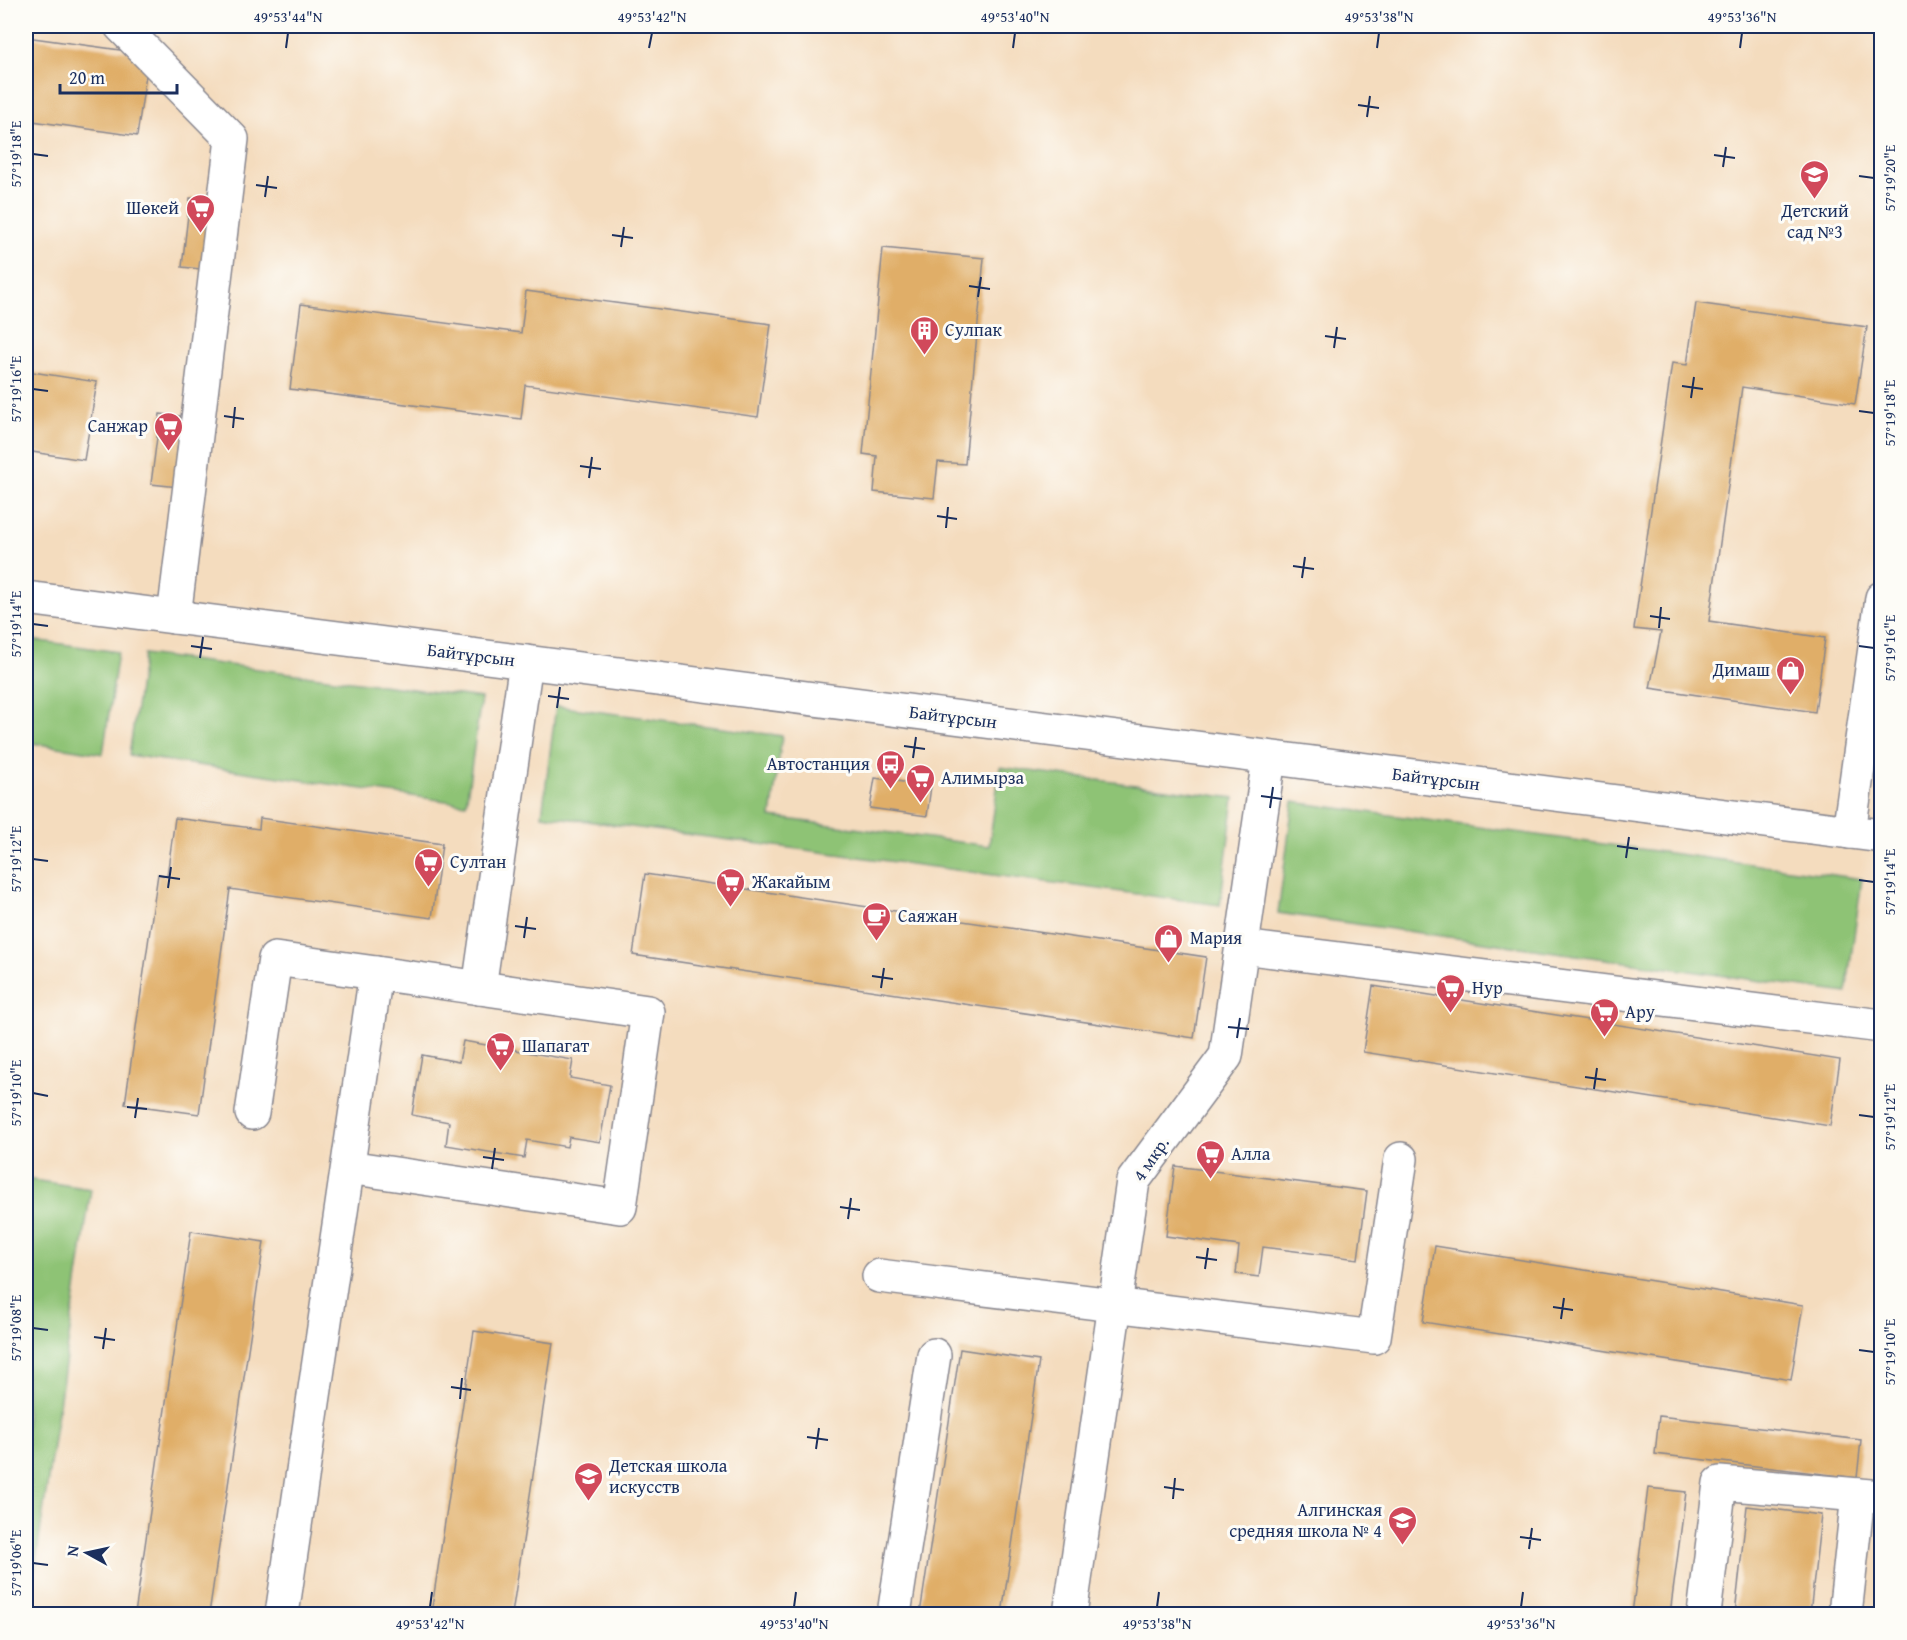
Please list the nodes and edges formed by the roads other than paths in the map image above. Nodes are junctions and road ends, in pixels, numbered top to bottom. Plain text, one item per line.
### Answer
1 (121, 26) edge
2 (26, 598) edge
3 (1881, 598) edge
4 (174, 617) junction
5 (526, 662) junction
6 (1269, 758) junction
7 (1849, 832) junction
8 (1881, 836) edge
9 (1242, 947) junction
10 (376, 973) junction
11 (479, 988) junction
12 (1881, 1026) edge
13 (252, 1113) dead end
14 (1401, 1160) dead end
15 (348, 1167) junction
16 (879, 1276) dead end
17 (1115, 1305) junction
18 (934, 1355) dead end
19 (1870, 1496) edge
20 (282, 1614) edge
21 (894, 1614) edge
22 (1070, 1614) edge
23 (1704, 1614) edge
24 (1845, 1614) edge

1 - 4 street
2 - 4 street, Байтұрсын
3 - 7 street
4 - 5 street, Байтұрсын
5 - 6 street, Байтұрсын
5 - 11 street
6 - 7 street, Байтұрсын
6 - 9 street, 4 мкр.
7 - 8 street, Байтұрсын
9 - 12 street
9 - 17 street, 4 мкр.
10 - 11 street
10 - 13 street
10 - 15 street
11 - 15 street
14 - 17 street
15 - 20 street
16 - 17 street
17 - 22 street, 4 мкр.
18 - 21 street
19 - 23 street
19 - 24 street

